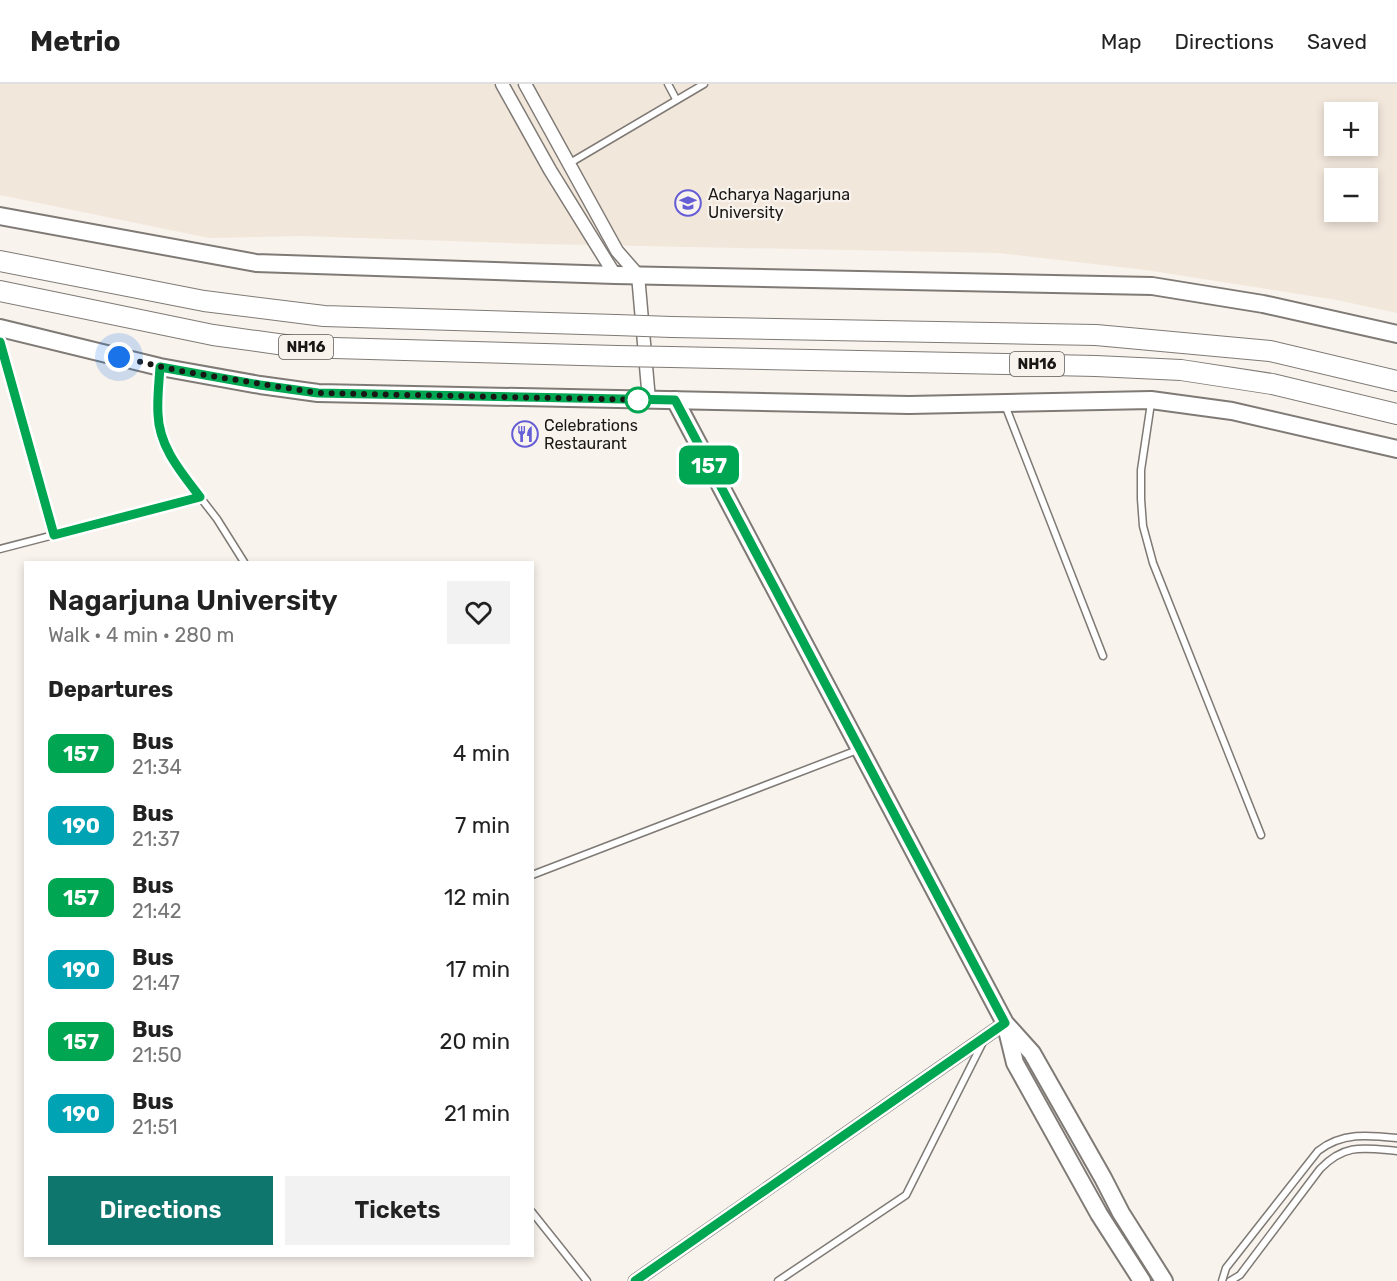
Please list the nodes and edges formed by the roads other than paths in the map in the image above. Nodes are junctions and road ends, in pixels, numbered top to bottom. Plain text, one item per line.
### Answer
1 (502, 84) edge
2 (525, 84) edge
3 (668, 84) edge
4 (704, 84) edge
5 (676, 99) junction
6 (570, 162) junction
7 (0, 216) edge
8 (0, 261) edge
9 (615, 275) junction
10 (638, 275) junction
11 (0, 291) edge
12 (0, 328) edge
13 (1397, 334) edge
14 (0, 342) edge
15 (160, 367) junction
16 (1397, 381) edge
17 (649, 400) junction
18 (675, 400) junction
19 (1151, 400) junction
20 (1004, 404) junction
21 (1397, 414) edge
22 (1397, 449) edge
23 (200, 497) junction
24 (54, 535) junction
25 (0, 549) edge
26 (243, 561) edge
27 (1103, 656) dead end
28 (860, 749) junction
29 (1261, 835) dead end
30 (534, 874) edge
31 (1005, 1023) junction
32 (986, 1036) junction
33 (1341, 1138) junction
34 (1397, 1138) edge
35 (1346, 1150) junction
36 (1397, 1151) edge
37 (534, 1215) edge
38 (586, 1281) edge
39 (635, 1281) edge
40 (778, 1281) edge
41 (1142, 1281) edge
42 (1164, 1281) edge
43 (1222, 1281) edge
44 (1230, 1281) edge

1 - 9 street
2 - 6 street
3 - 5 lane
4 - 5 lane
5 - 6 lane
6 - 10 street
7 - 9 main road
8 - 16 highway, NH16, bridge
9 - 10 main road
10 - 13 main road
10 - 17 street
11 - 21 highway, NH16, bridge
12 - 15 main road
14 - 24 lane
15 - 17 main road
15 - 23 lane
17 - 18 main road
18 - 20 main road
18 - 28 main road
19 - 20 main road
19 - 22 main road
19 - 29 lane
20 - 27 lane
23 - 24 lane
23 - 26 lane
24 - 25 lane
28 - 30 lane
28 - 31 main road
31 - 32 street
31 - 41 main road
31 - 42 main road
32 - 39 street
32 - 40 lane
33 - 34 lane
33 - 35 lane
33 - 43 lane
35 - 36 lane
35 - 44 lane
37 - 38 lane

